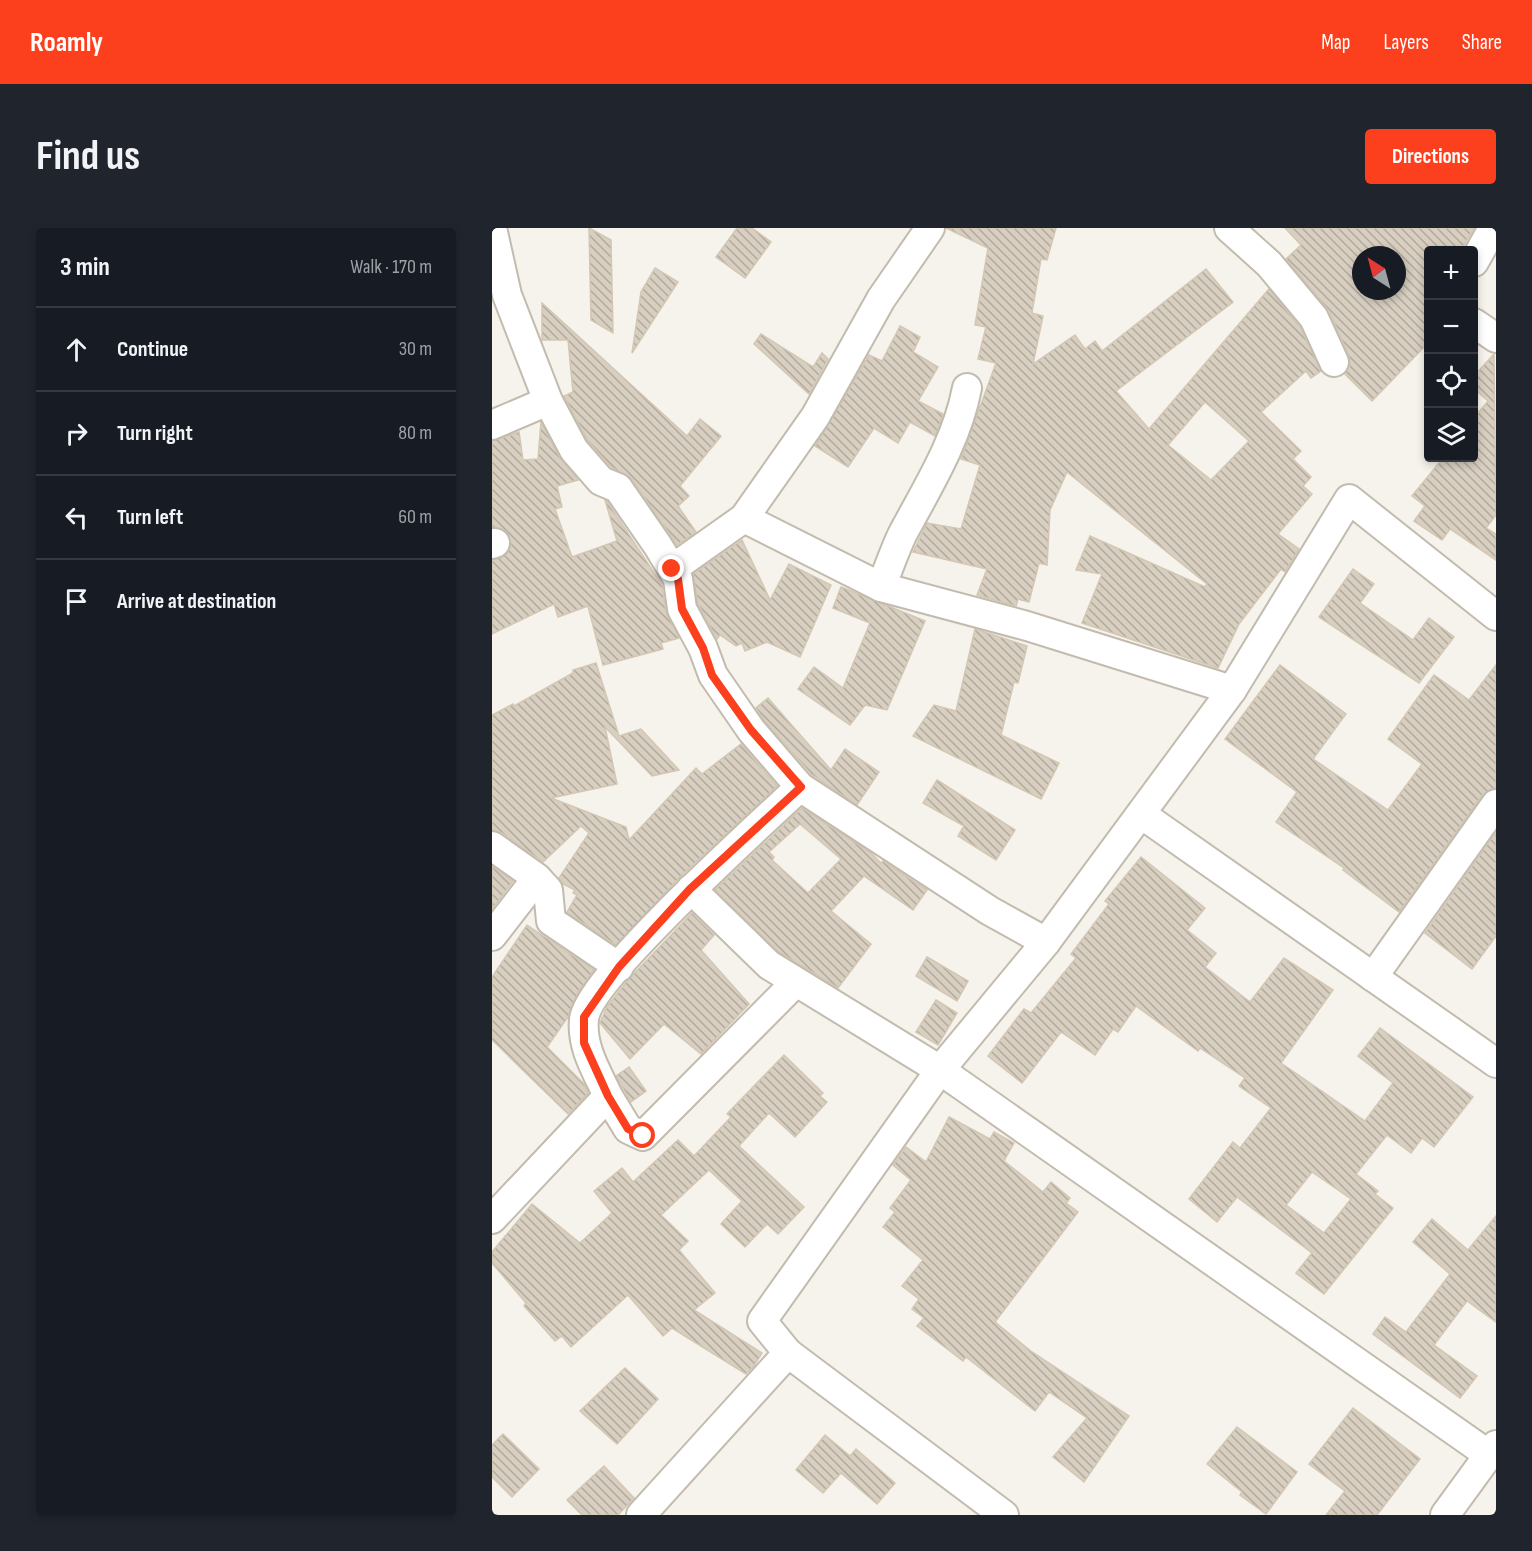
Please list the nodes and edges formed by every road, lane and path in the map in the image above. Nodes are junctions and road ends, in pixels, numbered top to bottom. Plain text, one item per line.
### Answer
1 (492, 228) edge
2 (930, 228) edge
3 (1229, 228) edge
4 (1493, 228) edge
5 (1478, 254) edge
6 (1478, 326) edge
7 (1496, 338) edge
8 (1334, 362) dead end
9 (967, 388) dead end
10 (548, 401) junction
11 (492, 425) edge
12 (744, 518) junction
13 (672, 569) junction
14 (881, 586) junction
15 (1496, 616) edge
16 (1232, 690) junction
17 (801, 787) junction
18 (1496, 804) edge
19 (1141, 814) junction
20 (492, 846) edge
21 (537, 878) junction
22 (690, 889) junction
23 (492, 936) edge
24 (1046, 942) junction
25 (619, 967) junction
26 (1373, 977) junction
27 (795, 982) junction
28 (1496, 1063) edge
29 (940, 1070) junction
30 (608, 1096) junction
31 (492, 1219) edge
32 (788, 1353) junction
33 (1492, 1450) edge
34 (641, 1515) edge
35 (1004, 1515) edge
36 (1445, 1515) edge

1 - 10 street
2 - 12 street
3 - 8 street
4 - 5 street
6 - 7 street
9 - 14 street
10 - 11 street
10 - 13 street
12 - 13 street
12 - 14 street
13 - 17 street
14 - 16 street
15 - 16 street
16 - 19 street
17 - 22 street
17 - 24 street
18 - 26 street
19 - 24 street
19 - 26 street
20 - 21 street
21 - 23 street
21 - 25 street
22 - 25 street
22 - 27 street
24 - 29 street
25 - 30 street
26 - 28 street
27 - 29 street
27 - 30 street
29 - 32 street
29 - 33 street
30 - 31 street
32 - 34 street
32 - 35 street
33 - 36 street

